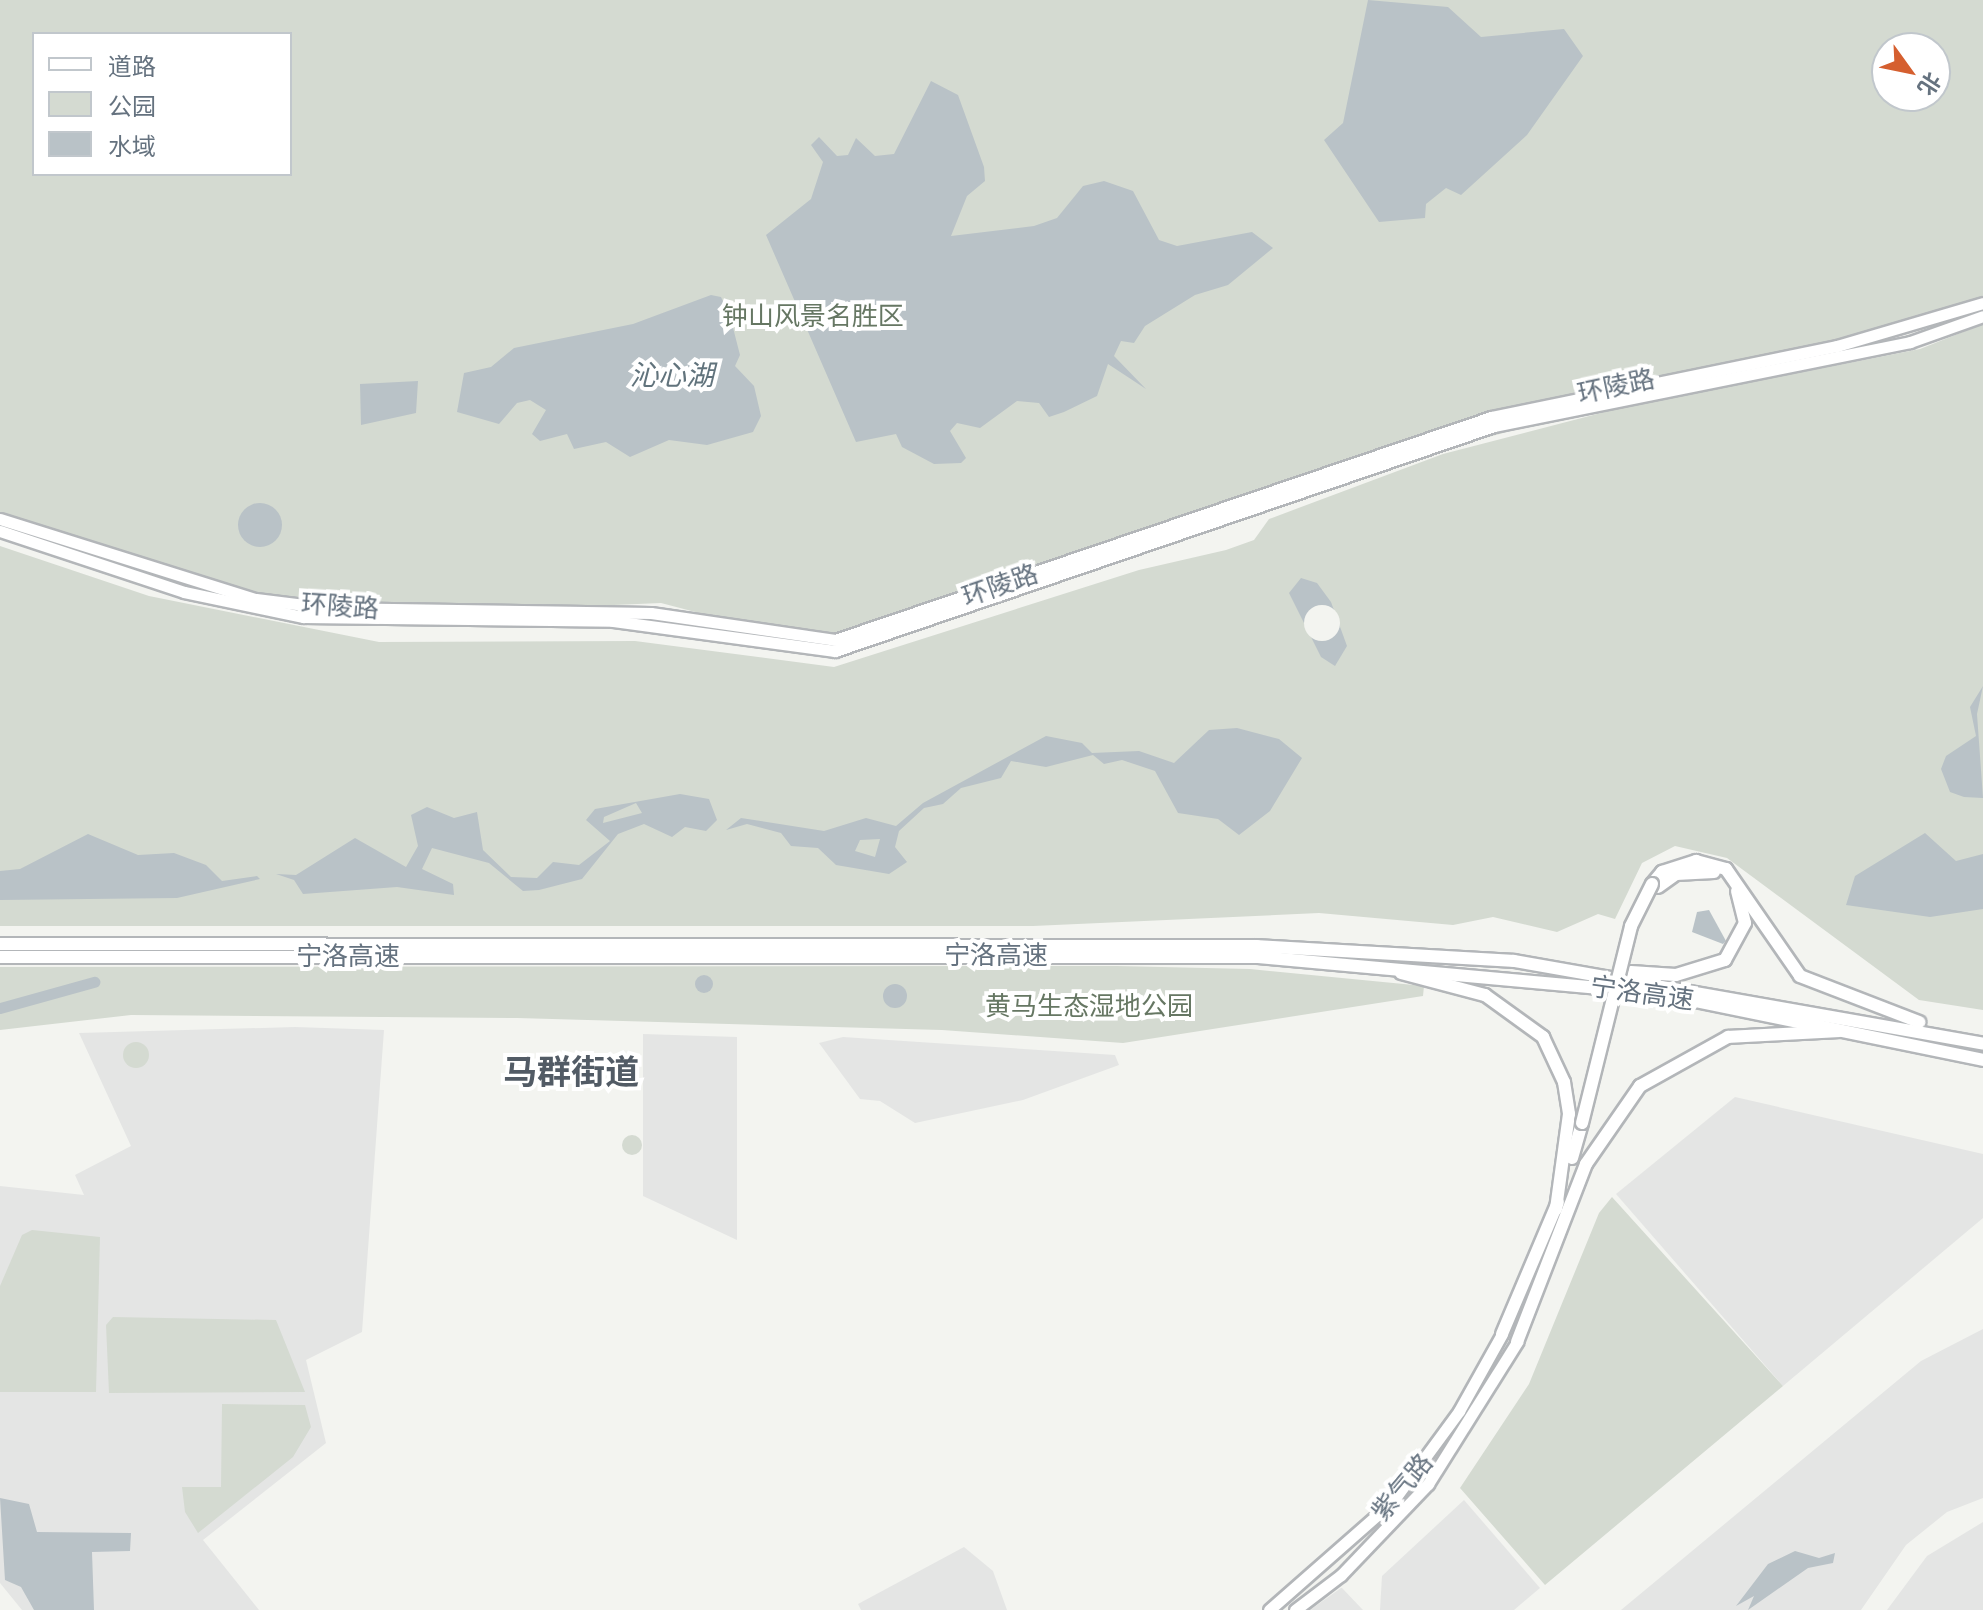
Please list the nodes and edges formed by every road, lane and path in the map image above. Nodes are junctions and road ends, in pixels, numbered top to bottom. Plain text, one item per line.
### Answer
1 (1983, 303) edge
2 (1983, 316) edge
3 (0, 519) edge
4 (0, 531) edge
5 (1655, 885) junction
6 (0, 944) edge
7 (0, 957) edge
8 (1263, 958) junction
9 (1514, 961) junction
10 (1870, 1032) junction
11 (1983, 1043) edge
12 (1983, 1060) edge
13 (1586, 1123) junction
14 (1556, 1209) junction
15 (1557, 1243) junction
16 (1502, 1334) joint
17 (1517, 1342) joint
18 (1269, 1610) edge
19 (1295, 1610) edge

1 - 3 main road, 环陵路
2 - 4 main road, 环陵路
5 - 9 highway
5 - 11 highway
5 - 13 highway
6 - 9 highway, 宁洛高速
7 - 8 highway, 宁洛高速
8 - 10 highway, 宁洛高速
8 - 14 highway
9 - 11 highway, 宁洛高速
10 - 12 highway, 宁洛高速
10 - 15 highway
13 - 14 highway
13 - 15 highway
14 - 16 highway
15 - 17 highway
16 - 18 main road, 紫气路
17 - 19 main road, 紫气路

